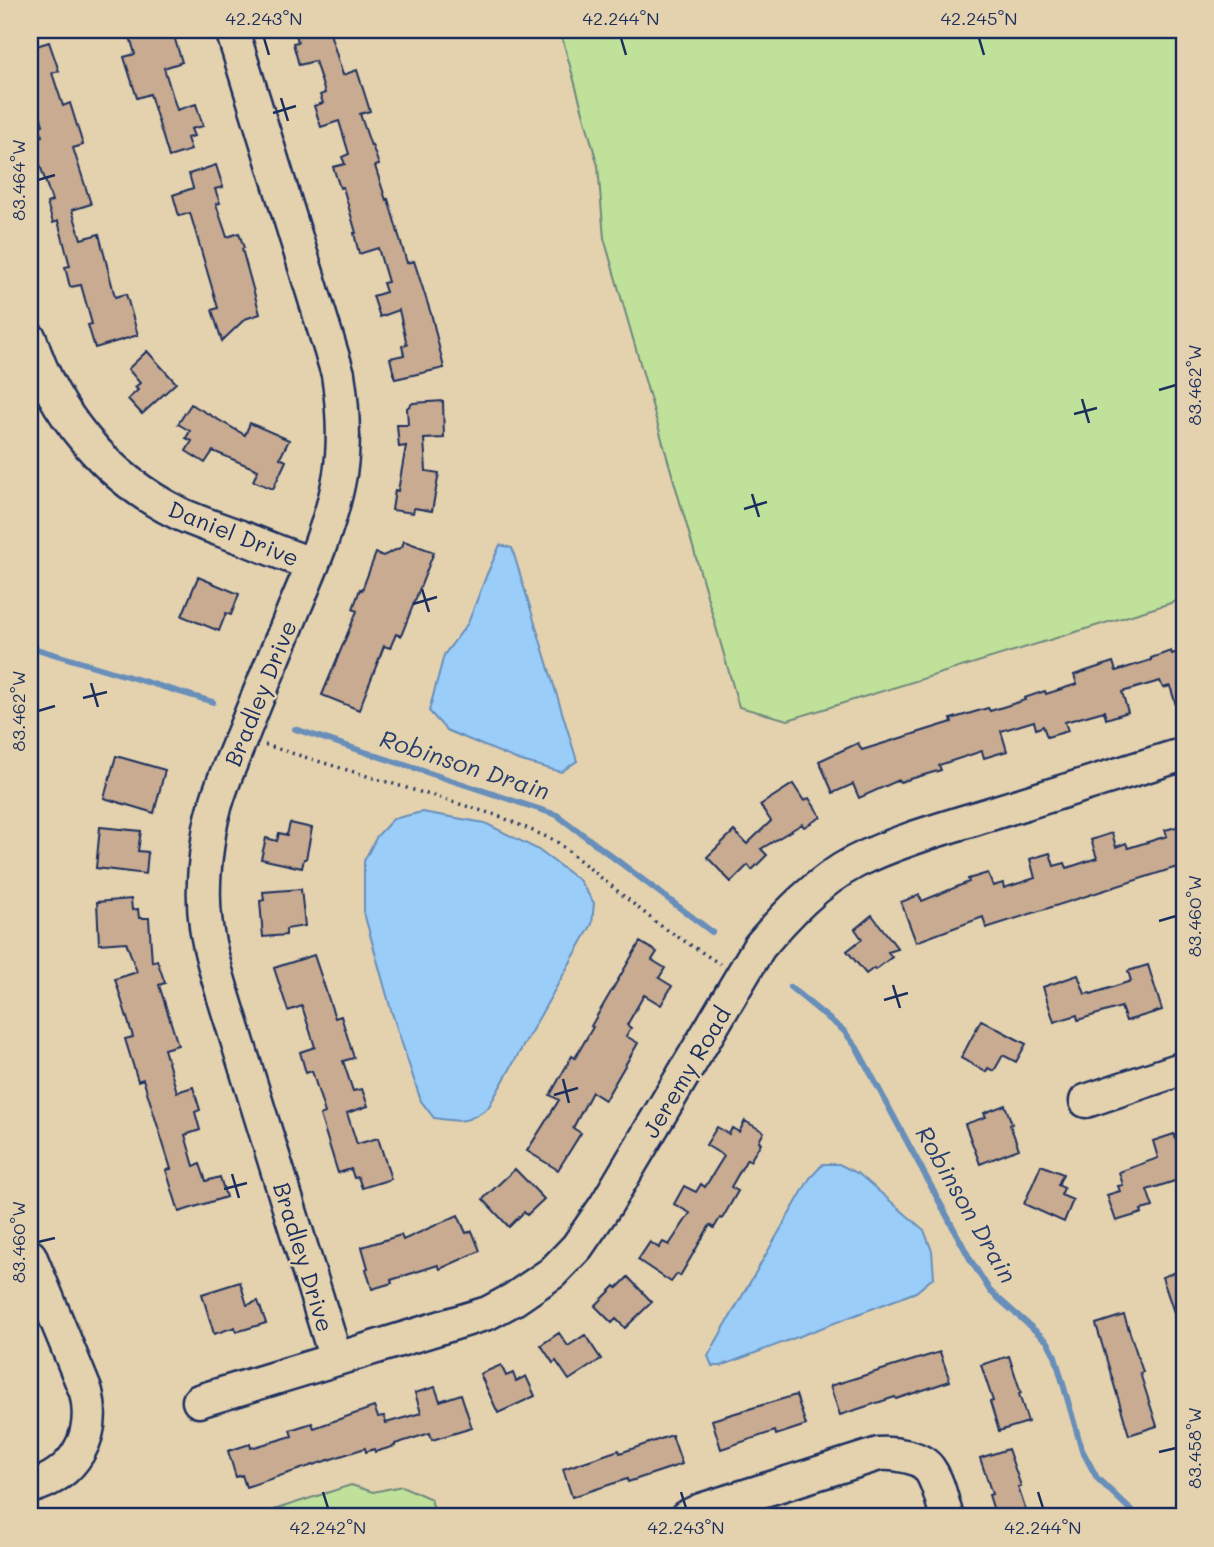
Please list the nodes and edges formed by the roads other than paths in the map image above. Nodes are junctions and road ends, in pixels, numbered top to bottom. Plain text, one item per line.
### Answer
1 (232, 30) edge
2 (30, 339) edge
3 (313, 564) junction
4 (1184, 754) edge
5 (1184, 1068) edge
6 (1086, 1101) dead end
7 (34, 1267) edge
8 (336, 1359) junction
9 (199, 1401) dead end
10 (30, 1487) edge
11 (687, 1517) edge
12 (947, 1517) edge

1 - 3 street, Bradley Drive
2 - 3 street, Daniel Drive
3 - 8 street, Bradley Drive
4 - 8 street, Jeremy Road
5 - 6 street
7 - 10 street
8 - 9 street, Jeremy Road
11 - 12 street

